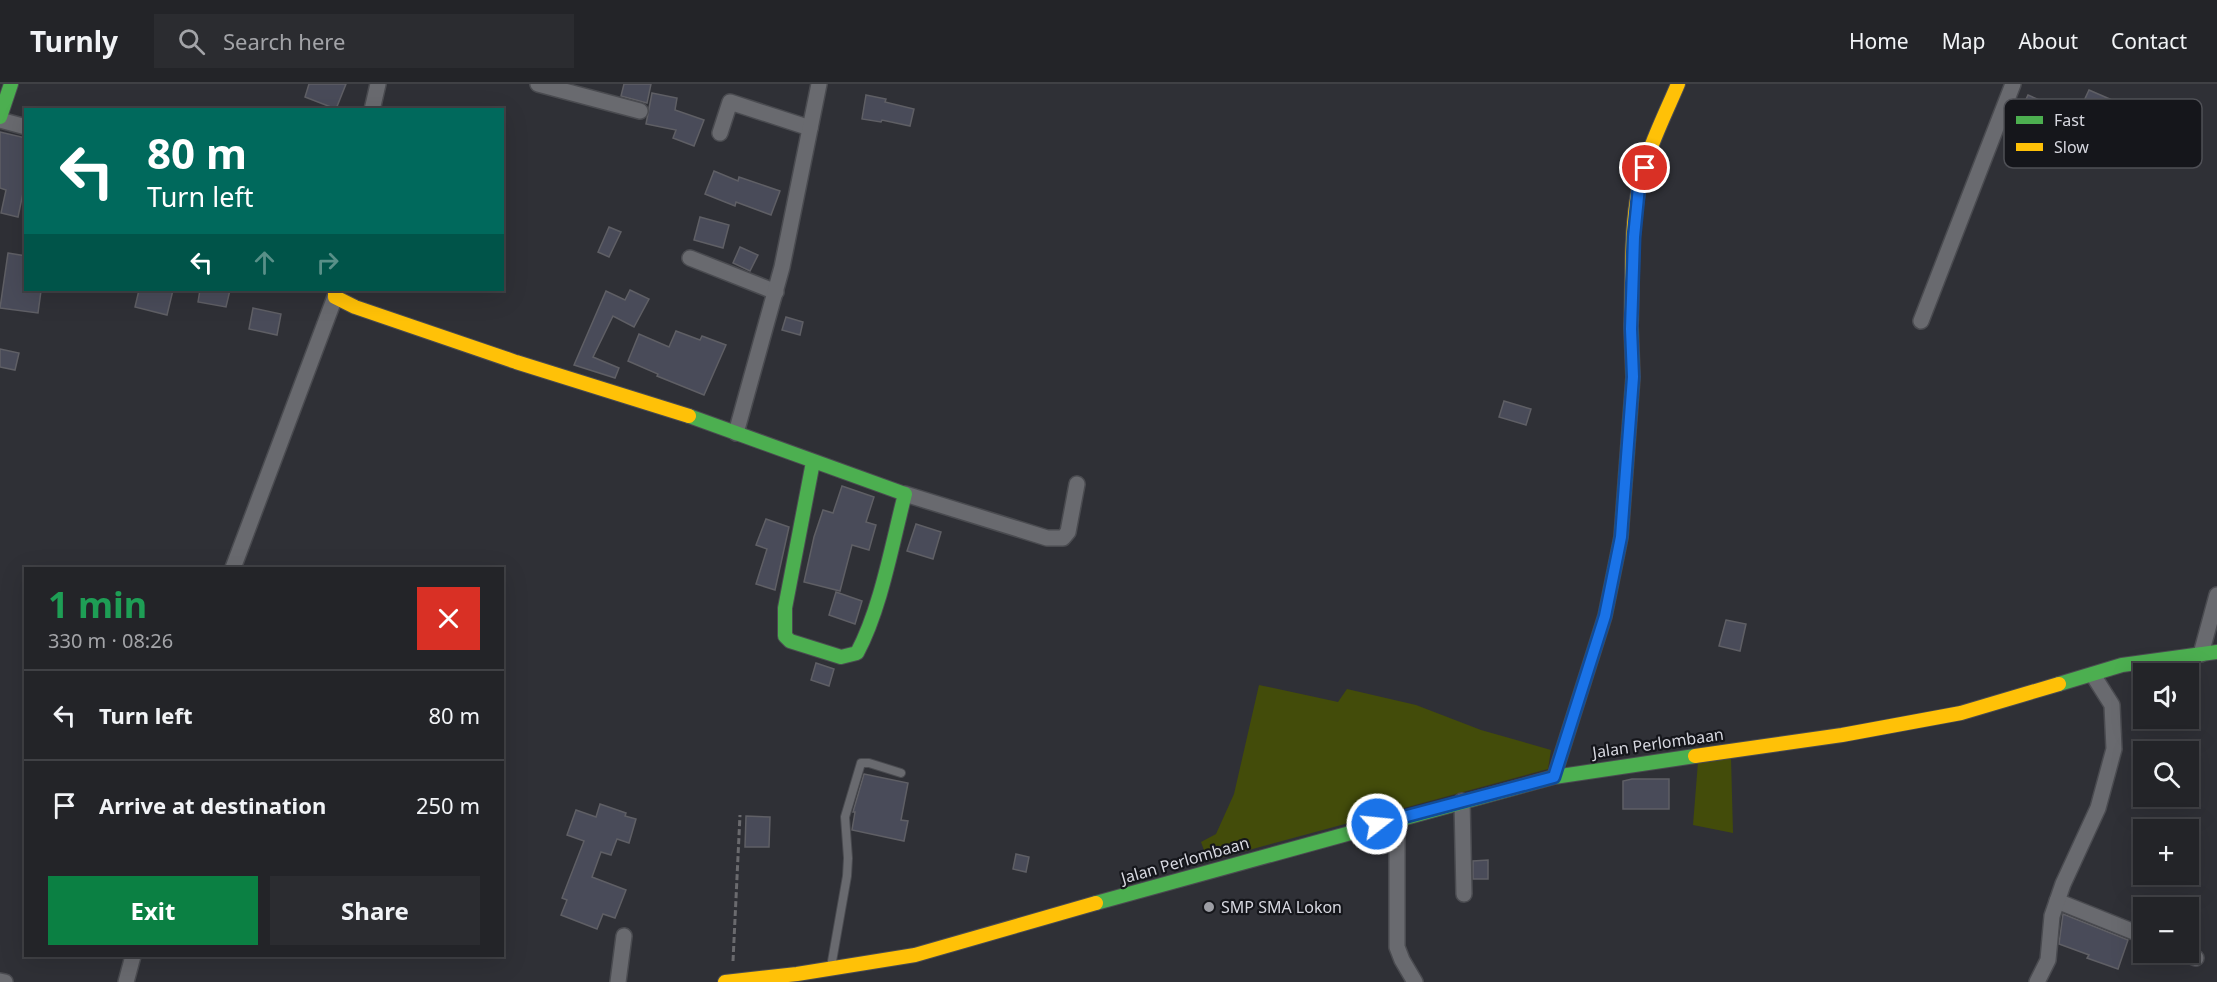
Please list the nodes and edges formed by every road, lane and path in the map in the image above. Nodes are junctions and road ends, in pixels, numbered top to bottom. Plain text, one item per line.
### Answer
1 (11, 84) edge
2 (378, 84) edge
3 (538, 84) edge
4 (819, 84) edge
5 (1678, 84) edge
6 (2012, 84) edge
7 (2006, 99) edge
8 (2004, 105) edge
9 (372, 108) edge
10 (640, 111) dead end
11 (0, 118) edge
12 (24, 126) edge
13 (810, 128) junction
14 (720, 133) dead end
15 (690, 258) dead end
16 (776, 292) junction
17 (335, 293) edge
18 (1921, 321) dead end
19 (736, 433) junction
20 (813, 462) junction
21 (1077, 484) dead end
22 (905, 494) junction
23 (233, 567) edge
24 (2217, 595) edge
25 (2217, 652) edge
26 (2201, 654) junction
27 (2093, 675) junction
28 (901, 773) dead end
29 (1554, 777) junction
30 (1462, 801) junction
31 (740, 815) dead end
32 (1397, 819) junction
33 (1464, 894) dead end
34 (2057, 901) junction
35 (2133, 932) edge
36 (624, 936) dead end
37 (133, 957) edge
38 (830, 968) junction
39 (796, 978) edge
40 (0, 981) edge
41 (5, 982) edge
42 (126, 982) edge
43 (618, 982) edge
44 (728, 982) edge
45 (1415, 982) edge
46 (2037, 982) edge

1 - 11 street
2 - 9 street
3 - 10 street
4 - 13 street
5 - 29 street
6 - 7 street
8 - 18 street
11 - 12 street
13 - 14 street
13 - 16 street
15 - 16 street
16 - 19 street
17 - 19 street
17 - 23 street
19 - 20 street
20 - 22 street
20 - 22 street
21 - 22 street
24 - 26 street
25 - 26 street, Jalan Perlombaan
26 - 27 street, Jalan Perlombaan
27 - 29 street, Jalan Perlombaan
27 - 34 street
28 - 38 lane
29 - 30 street, Jalan Perlombaan
30 - 32 street, Jalan Perlombaan
30 - 33 street
31 - 44 path
32 - 38 street, Jalan Perlombaan
32 - 45 street
34 - 35 street
34 - 46 street
36 - 43 street
37 - 42 street
38 - 39 street, Jalan Perlombaan
39 - 44 street, Jalan Perlombaan
40 - 41 street

